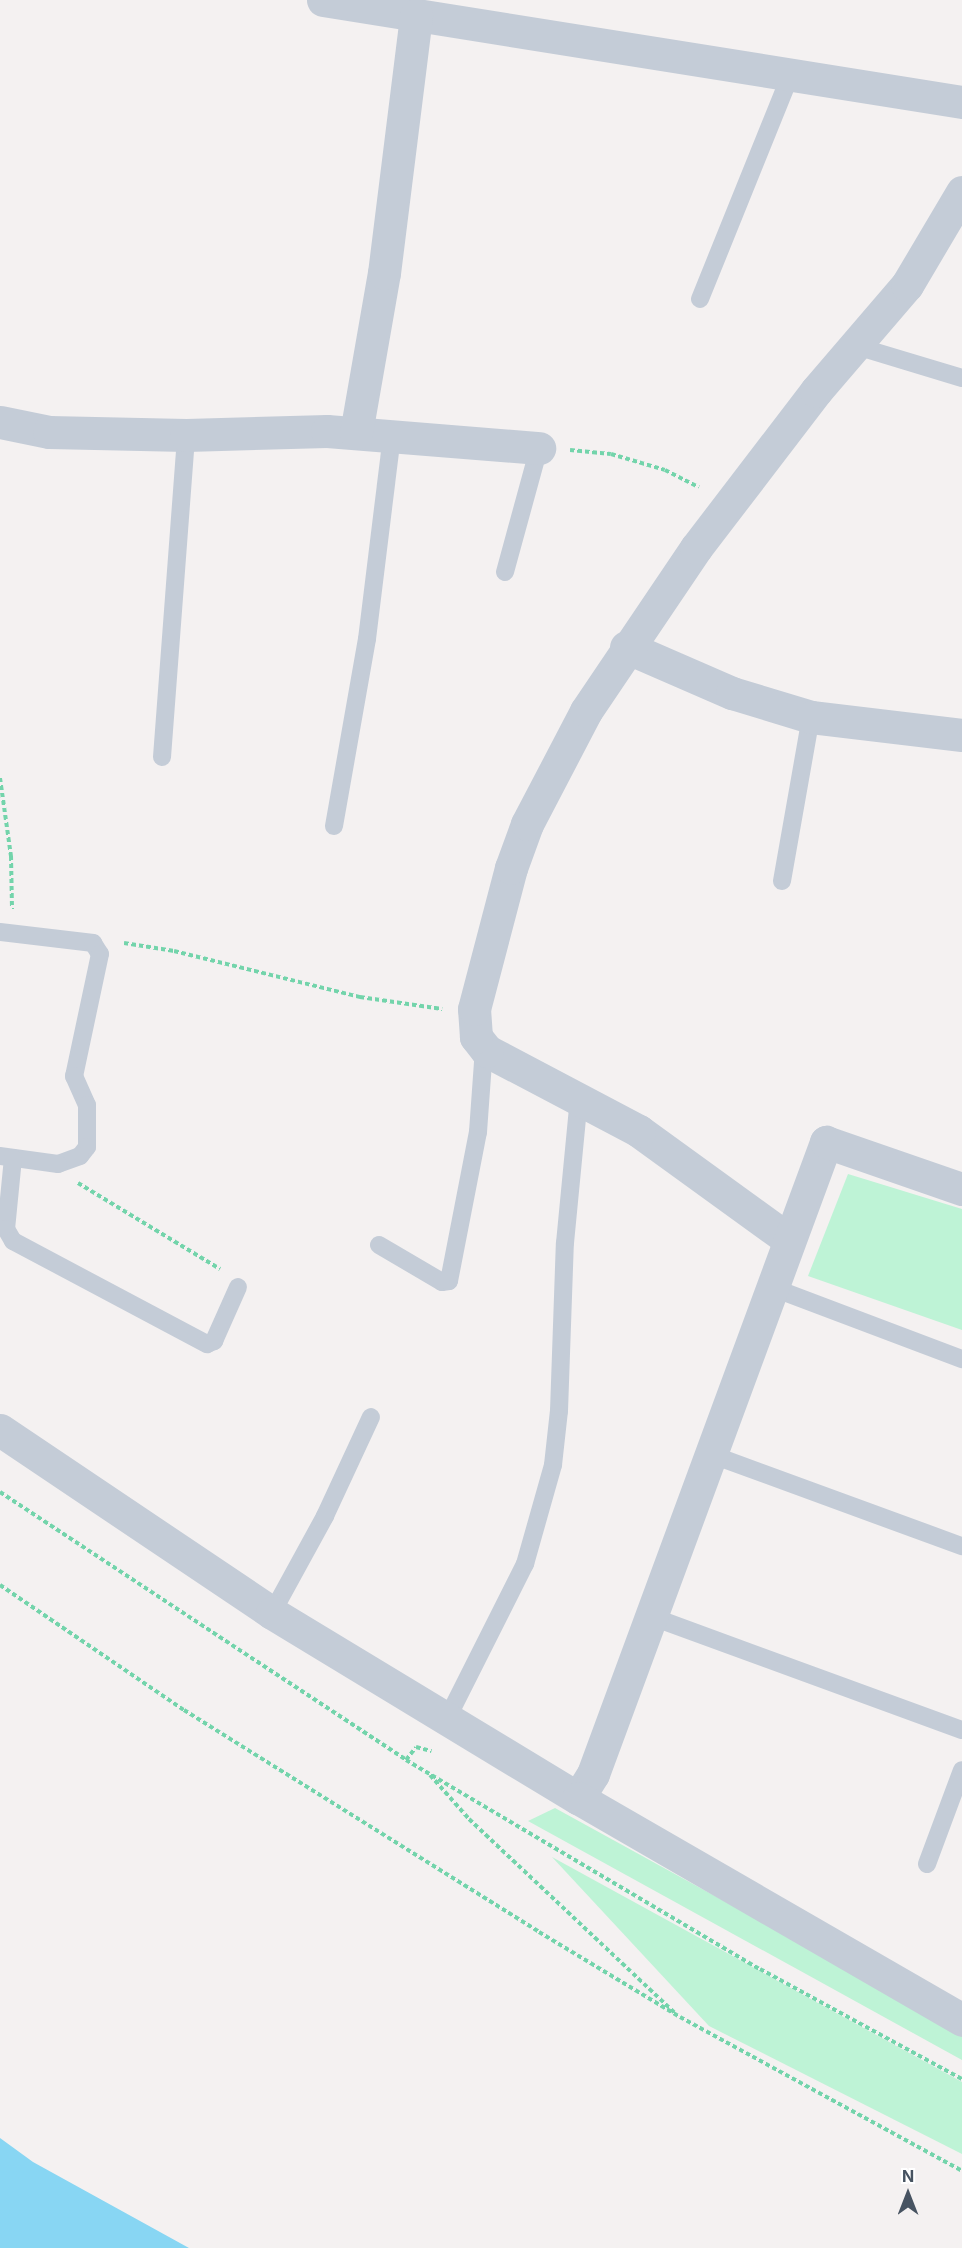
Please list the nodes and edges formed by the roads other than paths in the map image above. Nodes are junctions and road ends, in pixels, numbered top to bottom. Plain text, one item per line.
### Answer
1 (323, 0) edge
2 (416, 15) junction
3 (791, 74) junction
4 (962, 102) edge
5 (962, 192) edge
6 (700, 299) dead end
7 (856, 346) junction
8 (962, 378) edge
9 (0, 422) edge
10 (356, 433) junction
11 (186, 435) junction
12 (392, 435) junction
13 (539, 448) joint
14 (506, 572) dead end
15 (626, 647) junction
16 (811, 717) junction
17 (962, 735) edge
18 (162, 758) dead end
19 (334, 826) dead end
20 (782, 881) dead end
21 (6, 932) edge
22 (484, 1048) junction
23 (579, 1098) junction
24 (7, 1157) edge
25 (962, 1189) edge
26 (788, 1239) junction
27 (379, 1245) dead end
28 (238, 1287) road end
29 (771, 1287) junction
30 (962, 1359) edge
31 (371, 1417) dead end
32 (0, 1430) edge
33 (710, 1454) junction
34 (962, 1546) edge
35 (272, 1613) junction
36 (650, 1616) junction
37 (447, 1719) junction
38 (962, 1730) edge
39 (962, 1770) edge
40 (578, 1798) junction
41 (927, 1864) dead end
42 (962, 2020) edge

1 - 2 street
2 - 3 street
2 - 10 street
3 - 4 street
3 - 6 lane
5 - 7 street
7 - 8 lane
7 - 15 street
9 - 11 street
10 - 11 street
10 - 12 street
11 - 18 lane
12 - 13 street
12 - 19 lane
13 - 14 lane
15 - 16 street
15 - 22 street
16 - 17 street
16 - 20 lane
21 - 24 lane
22 - 23 street
22 - 27 lane
23 - 26 street
23 - 37 lane
24 - 28 lane
25 - 26 street
26 - 29 street
29 - 30 lane
29 - 33 street
31 - 35 lane
32 - 35 street
33 - 34 lane
33 - 36 street
35 - 37 street
36 - 38 lane
36 - 40 street
37 - 40 street
39 - 41 lane
40 - 42 street

